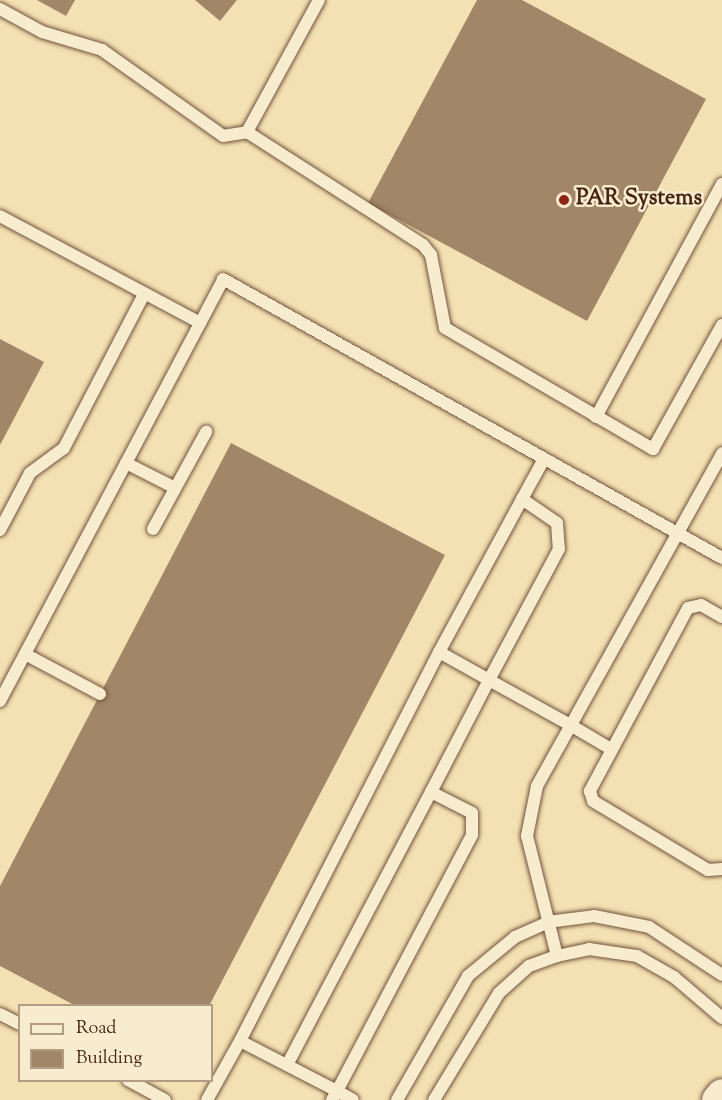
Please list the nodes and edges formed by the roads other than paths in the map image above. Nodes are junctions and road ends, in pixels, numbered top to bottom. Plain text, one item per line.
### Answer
1 (319, 0) edge
2 (0, 9) edge
3 (247, 132) junction
4 (722, 184) edge
5 (0, 216) edge
6 (144, 294) junction
7 (200, 323) junction
8 (722, 325) edge
9 (597, 417) junction
10 (206, 432) dead end
11 (722, 453) edge
12 (544, 459) junction
13 (126, 463) junction
14 (175, 489) junction
15 (522, 499) junction
16 (153, 529) dead end
17 (0, 530) edge
18 (678, 533) junction
19 (722, 558) edge
20 (722, 617) edge
21 (439, 652) junction
22 (25, 654) junction
23 (489, 680) junction
24 (100, 694) dead end
25 (0, 701) edge
26 (572, 726) junction
27 (609, 748) junction
28 (431, 792) junction
29 (722, 869) edge
30 (548, 922) junction
31 (557, 956) junction
32 (722, 975) edge
33 (0, 1014) edge
34 (722, 1018) edge
35 (18, 1023) edge
36 (240, 1041) junction
37 (287, 1065) junction
38 (132, 1082) edge
39 (335, 1095) edge
40 (722, 1095) edge
41 (165, 1100) edge
42 (207, 1100) edge
43 (353, 1100) edge
44 (397, 1100) edge
45 (434, 1100) edge
46 (718, 1100) edge

1 - 3 lane
2 - 3 lane
3 - 9 lane
4 - 9 lane
5 - 6 lane
6 - 7 lane
6 - 17 lane
7 - 12 lane
7 - 13 lane
8 - 9 lane
10 - 14 lane
11 - 18 lane
12 - 15 lane
12 - 18 lane
13 - 14 lane
13 - 22 lane
14 - 16 lane
15 - 21 lane
15 - 23 lane
18 - 19 lane
18 - 26 lane
20 - 27 lane
21 - 23 lane
21 - 36 lane
22 - 24 lane
22 - 25 lane
23 - 26 lane
23 - 28 lane
26 - 27 lane
26 - 30 lane
27 - 29 lane
28 - 37 lane
28 - 39 lane
30 - 31 lane
30 - 32 lane
30 - 44 lane
31 - 34 lane
31 - 45 lane
33 - 35 lane
36 - 37 lane
36 - 42 lane
37 - 39 lane
38 - 41 lane
39 - 43 lane
40 - 46 street

